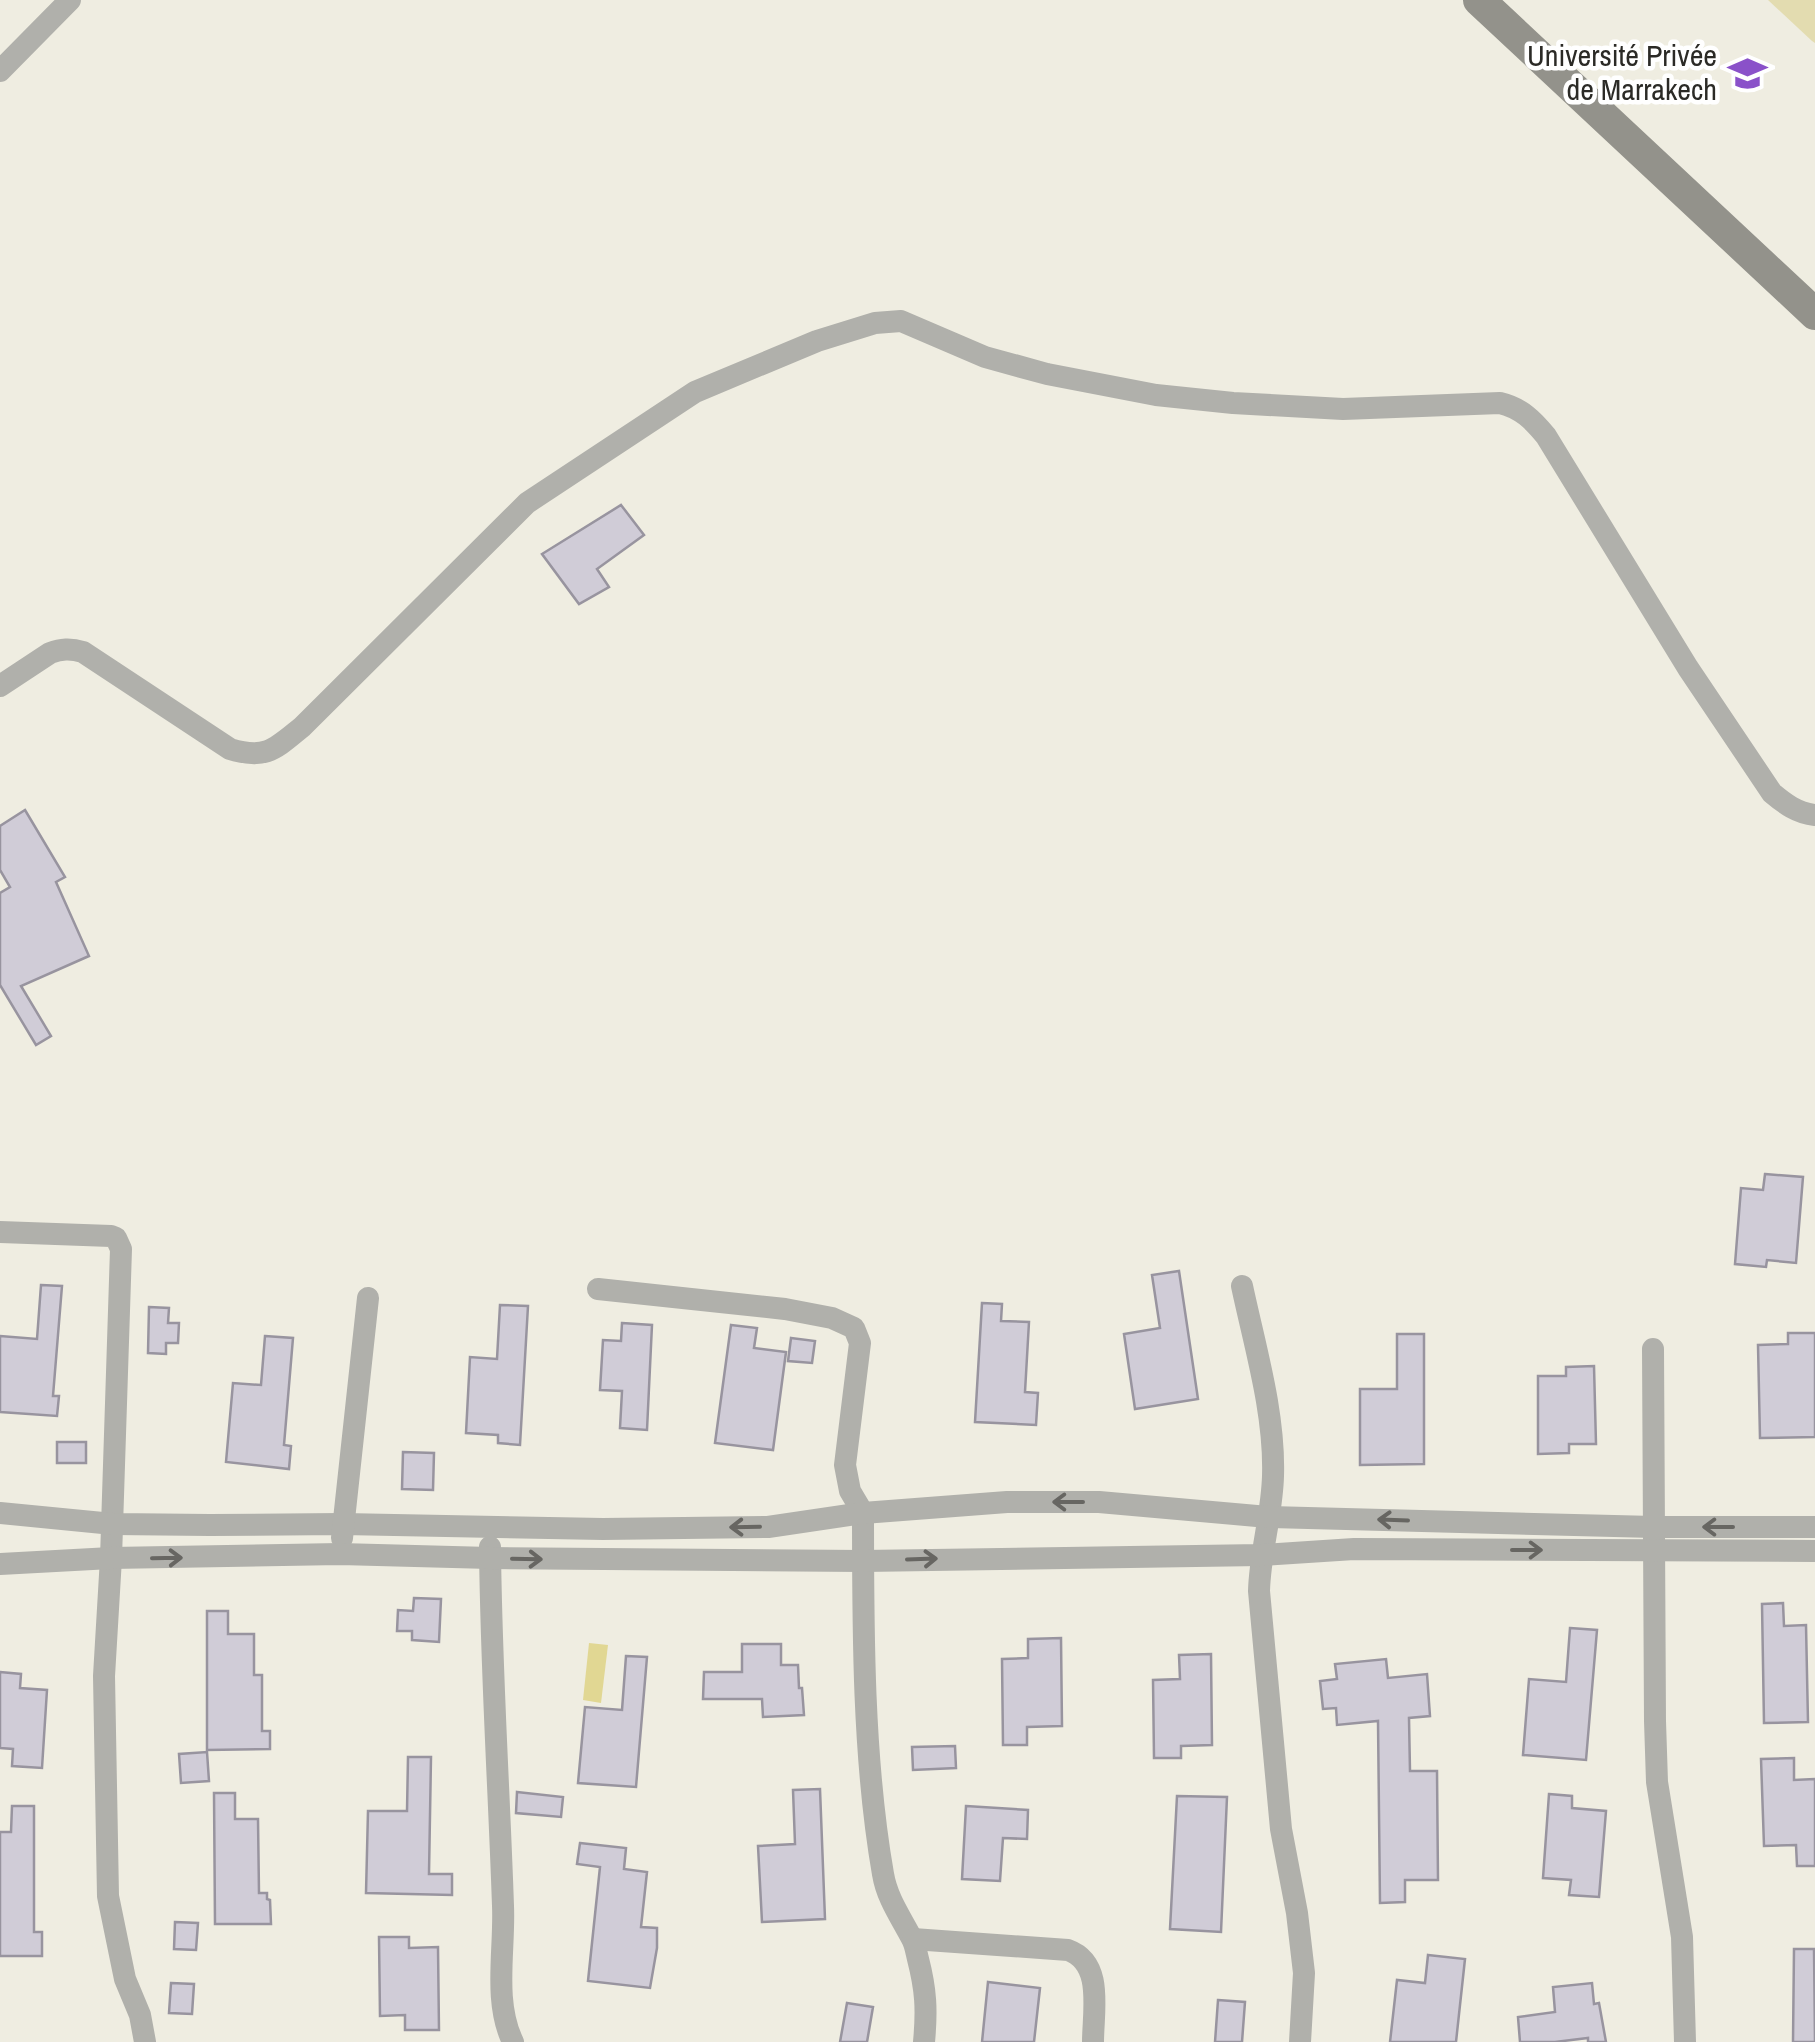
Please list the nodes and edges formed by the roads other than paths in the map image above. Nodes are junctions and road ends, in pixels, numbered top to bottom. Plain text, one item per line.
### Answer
1 (70, 0) edge
2 (1478, 0) edge
3 (0, 71) edge
4 (1815, 314) edge
5 (0, 686) edge
6 (1815, 816) edge
7 (0, 1232) edge
8 (1242, 1286) dead end
9 (598, 1289) dead end
10 (368, 1298) dead end
11 (1653, 1350) dead end
12 (863, 1513) junction
13 (0, 1514) edge
14 (1268, 1517) junction
15 (113, 1524) junction
16 (343, 1524) junction
17 (490, 1527) junction
18 (1815, 1527) edge
19 (1653, 1539) junction
20 (1815, 1551) edge
21 (340, 1554) junction
22 (1261, 1556) junction
23 (112, 1558) junction
24 (490, 1558) junction
25 (863, 1561) junction
26 (0, 1564) edge
27 (913, 1939) junction
28 (145, 2042) edge
29 (513, 2042) edge
30 (924, 2042) edge
31 (1093, 2042) edge
32 (1300, 2042) edge
33 (1685, 2042) edge

1 - 3 street
2 - 4 main road
5 - 6 street
7 - 15 street
8 - 14 street
9 - 12 street
10 - 16 street
11 - 19 street
14 -> 12 street
12 -> 17 street
12 - 25 street
13 - 15 street
19 -> 14 street
14 - 22 street
15 - 16 street
15 - 23 street
16 - 17 street
16 - 21 street
17 - 24 street
18 -> 19 street
19 - 20 street
22 -> 19 street
19 - 33 street
23 -> 21 street
21 - 24 street
25 -> 22 street
22 - 32 street
23 - 26 street
23 - 28 street
24 -> 25 street
24 - 29 street
25 - 27 street
27 - 30 street
27 - 31 street

